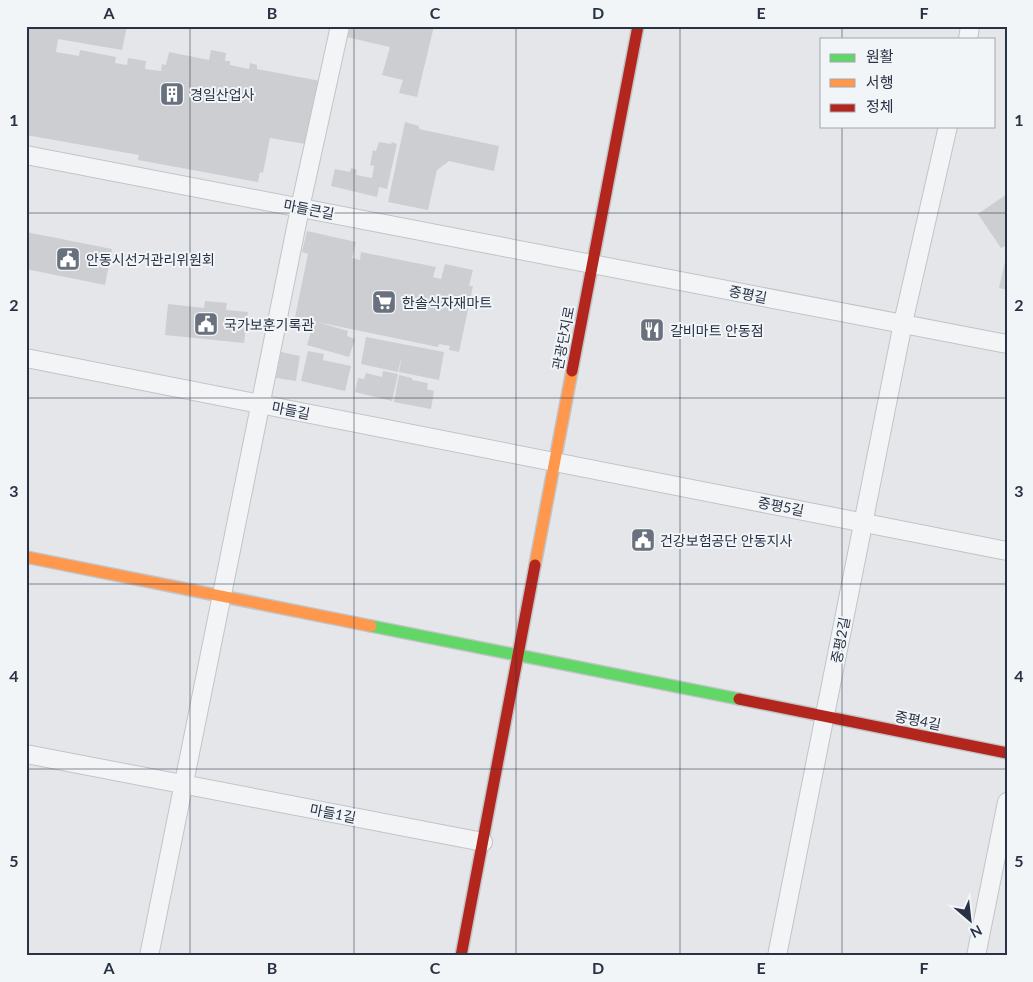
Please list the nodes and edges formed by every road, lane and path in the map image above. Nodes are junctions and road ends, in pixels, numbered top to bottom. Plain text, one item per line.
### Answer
1 (340, 26) edge
2 (638, 26) edge
3 (948, 128) edge
4 (26, 155) edge
5 (300, 208) junction
6 (593, 264) junction
7 (903, 323) junction
8 (1007, 344) edge
9 (26, 358) edge
10 (261, 404) junction
11 (555, 462) junction
12 (863, 522) junction
13 (1007, 551) edge
14 (26, 557) edge
15 (222, 596) junction
16 (518, 655) junction
17 (824, 716) junction
18 (1007, 753) edge
19 (26, 754) edge
20 (184, 784) junction
21 (1007, 802) edge
22 (483, 842) junction
23 (149, 956) edge
24 (461, 956) edge
25 (777, 956) edge
26 (976, 956) edge

1 - 5 street
2 - 6 street, 관광단지로
3 - 7 street
4 - 5 street, 마들큰길
5 - 6 street, 마들큰길
5 - 10 street
6 - 7 street, 중평길
6 - 11 street, 관광단지로
7 - 8 street, 중평길
7 - 12 street, 중평2길
9 - 10 street, 마들길
10 - 11 street, 마들길
10 - 15 street
11 - 12 street, 중평5길
11 - 16 street, 관광단지로
12 - 13 street, 중평5길
12 - 17 street, 중평2길
14 - 15 street
15 - 16 street
15 - 20 street
16 - 17 street, 중평4길
16 - 22 street, 관광단지로
17 - 18 street, 중평4길
17 - 25 street, 중평2길
19 - 20 street, 마들1길
20 - 22 street, 마들1길
20 - 23 street
21 - 26 street
22 - 24 street, 관광단지로

